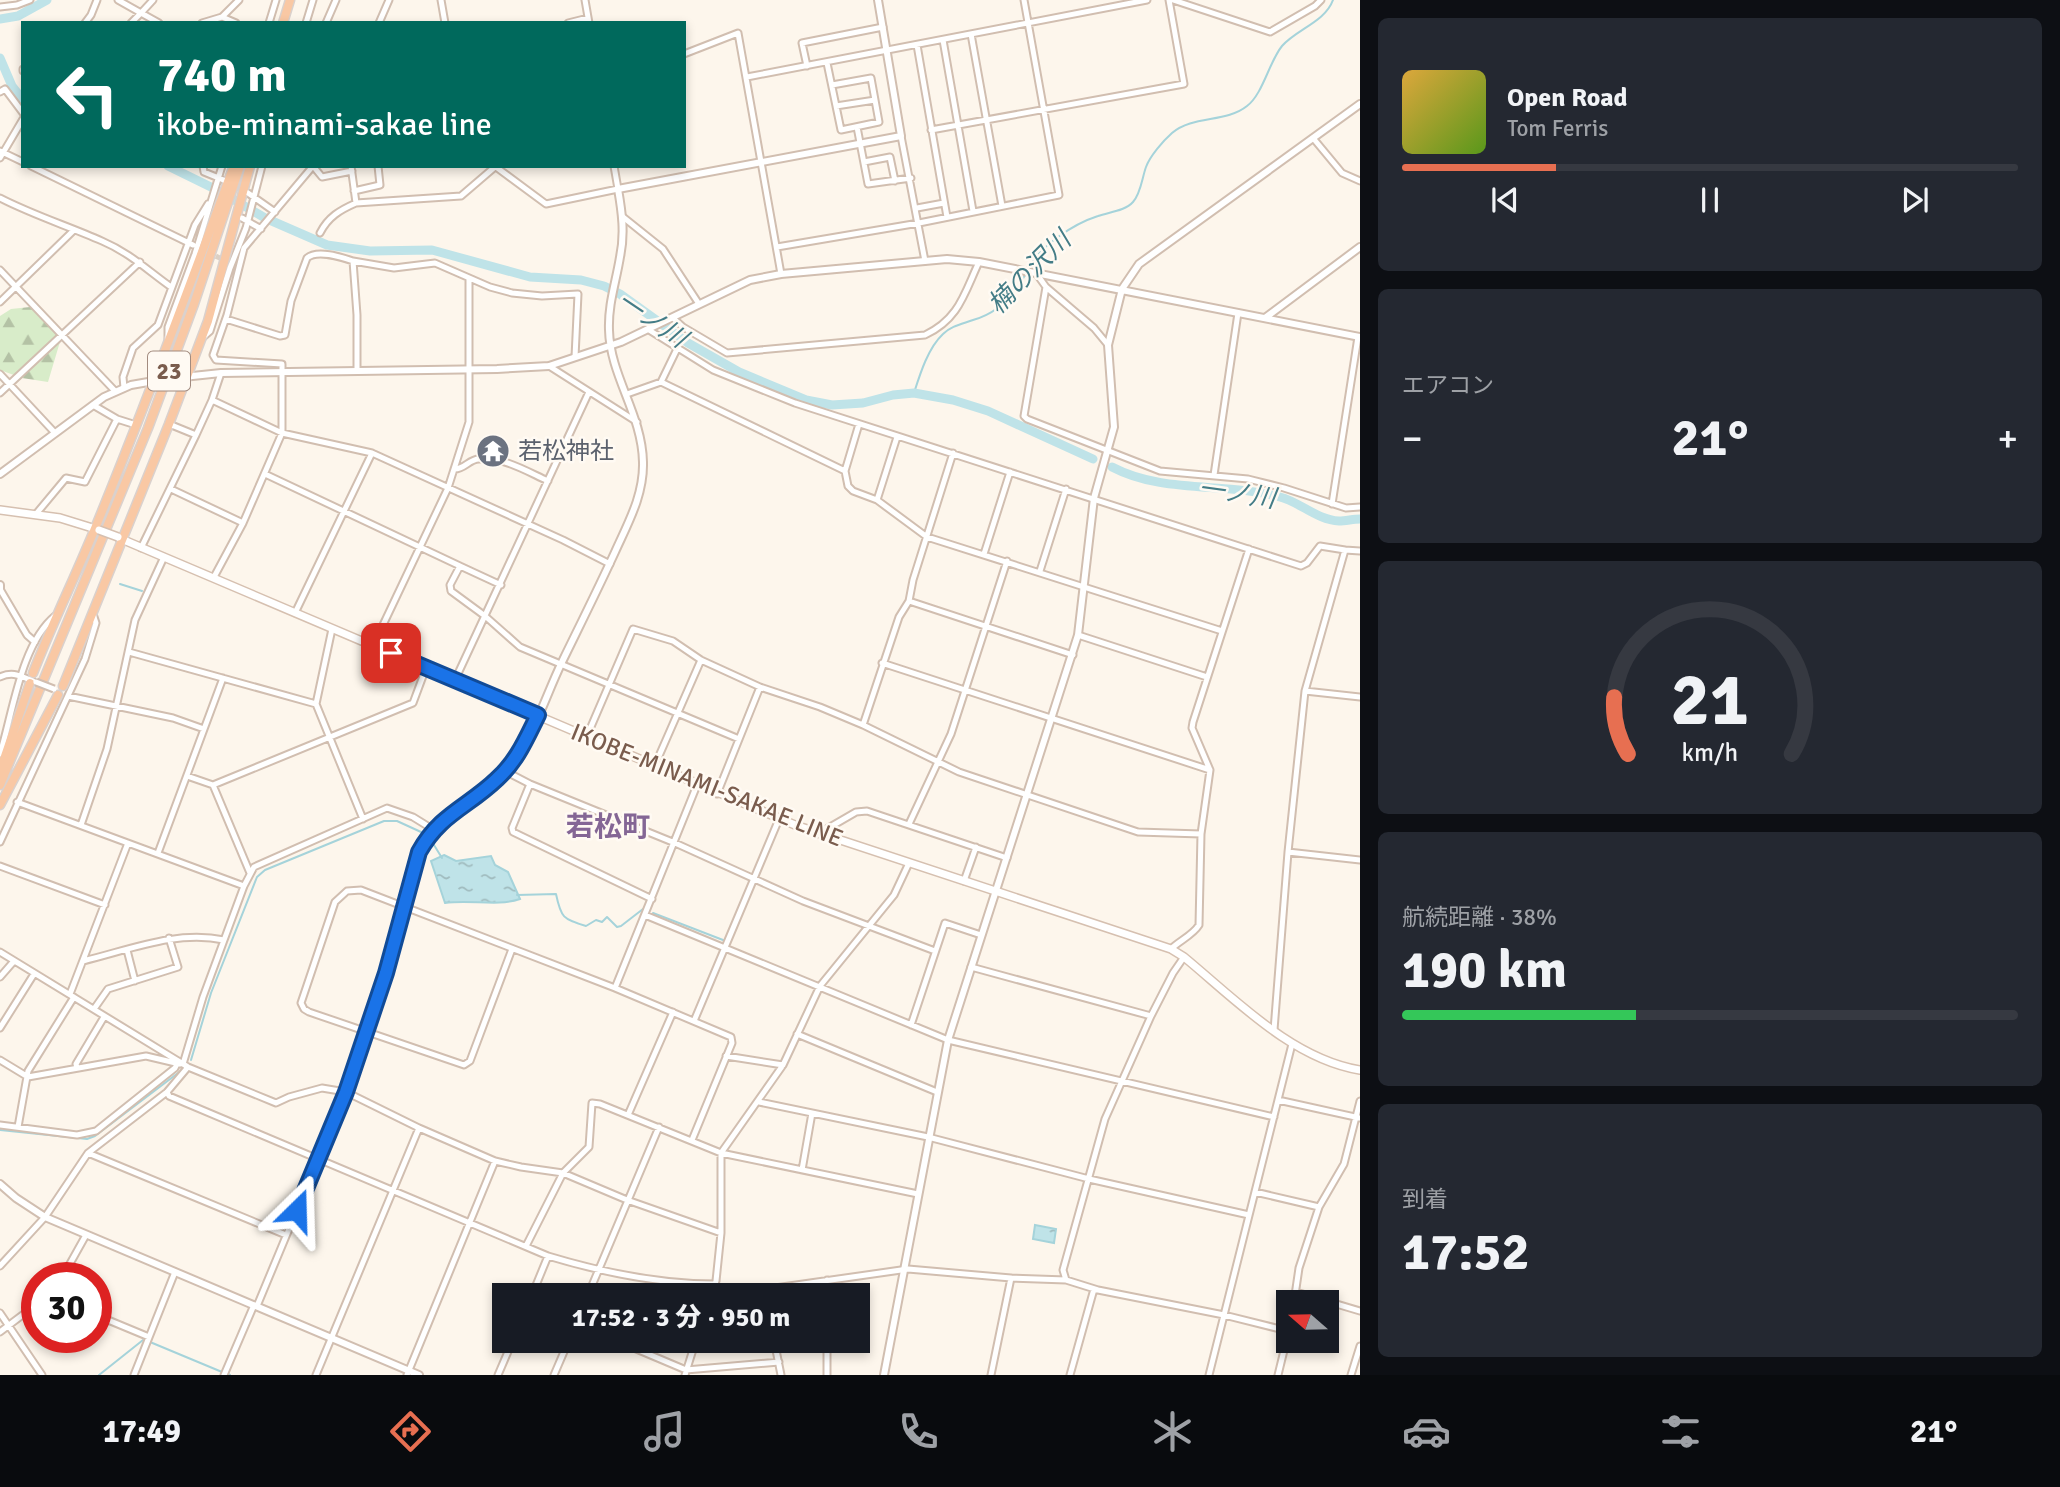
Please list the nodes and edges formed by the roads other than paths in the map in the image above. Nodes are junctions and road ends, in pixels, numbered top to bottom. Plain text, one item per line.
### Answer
1 (30, 0) edge
2 (97, 0) edge
3 (118, 0) edge
4 (153, 0) edge
5 (239, 0) edge
6 (276, 0) edge
7 (290, 0) edge
8 (313, 0) edge
9 (336, 0) edge
10 (389, 0) edge
11 (441, 0) edge
12 (585, 0) edge
13 (878, 0) edge
14 (1024, 0) edge
15 (1147, 0) edge
16 (1171, 0) edge
17 (1321, 0) edge
18 (0, 7) edge
19 (141, 13) junction
20 (222, 17) junction
21 (589, 20) edge
22 (86, 21) edge
23 (133, 21) edge
24 (155, 21) edge
25 (209, 21) edge
26 (231, 21) edge
27 (270, 21) edge
28 (284, 21) edge
29 (307, 21) edge
30 (327, 21) edge
31 (380, 21) edge
32 (446, 21) edge
33 (1028, 23) junction
34 (883, 27) junction
35 (971, 34) junction
36 (943, 40) junction
37 (917, 45) junction
38 (888, 50) junction
39 (686, 53) edge
40 (827, 63) junction
41 (807, 66) junction
42 (747, 77) junction
43 (832, 85) junction
44 (0, 92) edge
45 (876, 100) junction
46 (1360, 104) edge
47 (836, 106) junction
48 (1044, 109) junction
49 (21, 110) edge
50 (987, 120) junction
51 (21, 122) edge
52 (959, 125) junction
53 (857, 127) junction
54 (931, 130) junction
55 (901, 136) junction
56 (1313, 138) junction
57 (860, 144) junction
58 (1, 154) edge
59 (21, 161) edge
60 (864, 162) junction
61 (761, 163) junction
62 (35, 168) edge
63 (203, 168) edge
64 (221, 168) edge
65 (237, 168) edge
66 (250, 168) edge
67 (262, 168) edge
68 (311, 168) edge
69 (315, 168) edge
70 (378, 168) edge
71 (495, 168) edge
72 (497, 168) edge
73 (614, 168) edge
74 (351, 169) edge
75 (911, 178) junction
76 (217, 179) junction
77 (895, 181) junction
78 (1360, 181) edge
79 (229, 184) junction
80 (618, 189) junction
81 (355, 191) junction
82 (246, 193) junction
83 (0, 198) edge
84 (255, 199) junction
85 (210, 201) junction
86 (356, 203) junction
87 (944, 203) junction
88 (221, 205) junction
89 (1002, 206) junction
90 (917, 208) junction
91 (974, 211) junction
92 (275, 212) junction
93 (622, 217) junction
94 (947, 217) junction
95 (244, 218) junction
96 (919, 223) junction
97 (262, 228) junction
98 (74, 230) junction
99 (320, 233) dead end
100 (190, 244) junction
101 (777, 247) junction
102 (1360, 247) edge
103 (353, 261) junction
104 (925, 261) junction
105 (141, 262) junction
106 (979, 262) junction
107 (0, 270) edge
108 (1035, 273) junction
109 (781, 274) junction
110 (469, 279) junction
111 (16, 286) junction
112 (171, 286) junction
113 (1046, 287) junction
114 (1122, 289) junction
115 (0, 302) edge
116 (699, 304) junction
117 (1238, 313) junction
118 (1265, 318) junction
119 (226, 319) junction
120 (671, 319) junction
121 (651, 330) junction
122 (62, 334) junction
123 (1359, 337) edge
124 (168, 340) junction
125 (610, 345) junction
126 (1108, 345) junction
127 (677, 349) junction
128 (575, 357) junction
129 (549, 366) junction
130 (469, 369) junction
131 (284, 371) junction
132 (357, 371) junction
133 (221, 373) junction
134 (0, 374) edge
135 (185, 377) junction
136 (157, 380) junction
137 (661, 382) junction
138 (9, 384) junction
139 (124, 387) junction
140 (115, 391) junction
141 (589, 392) junction
142 (0, 393) edge
143 (627, 394) junction
144 (212, 400) junction
145 (93, 405) junction
146 (117, 419) junction
147 (637, 422) junction
148 (169, 424) junction
149 (859, 424) junction
150 (136, 425) junction
151 (55, 433) junction
152 (282, 433) junction
153 (196, 435) junction
154 (897, 437) junction
155 (1109, 452) junction
156 (372, 453) junction
157 (953, 453) junction
158 (0, 463) edge
159 (454, 469) junction
160 (3, 471) edge
161 (845, 471) junction
162 (1010, 472) junction
163 (265, 474) junction
164 (1214, 475) junction
165 (548, 481) junction
166 (448, 488) junction
167 (171, 489) junction
168 (1066, 489) junction
169 (1094, 498) junction
170 (877, 500) junction
171 (1332, 504) junction
172 (1360, 507) edge
173 (0, 510) edge
174 (344, 511) junction
175 (36, 514) junction
176 (243, 523) junction
177 (528, 525) junction
178 (100, 531) junction
179 (928, 537) junction
180 (120, 538) junction
181 (421, 547) junction
182 (141, 548) junction
183 (1249, 549) junction
184 (1345, 550) junction
185 (1360, 551) edge
186 (984, 554) junction
187 (164, 556) junction
188 (1007, 561) junction
189 (610, 564) junction
190 (460, 566) junction
191 (1040, 571) junction
192 (215, 577) junction
193 (500, 584) junction
194 (1085, 587) junction
195 (0, 588) edge
196 (909, 601) junction
197 (295, 612) junction
198 (485, 615) junction
199 (55, 616) junction
200 (986, 626) junction
201 (332, 629) junction
202 (1222, 631) junction
203 (1078, 635) junction
204 (35, 642) junction
205 (373, 646) junction
206 (129, 652) junction
207 (1073, 655) junction
208 (701, 660) junction
209 (883, 663) junction
210 (561, 664) junction
211 (426, 668) junction
212 (0, 677) edge
213 (22, 677) junction
214 (1207, 677) junction
215 (223, 678) junction
216 (33, 680) junction
217 (455, 680) junction
218 (609, 684) junction
219 (760, 687) junction
220 (966, 690) junction
221 (1305, 691) junction
222 (62, 692) junction
223 (1360, 697) edge
224 (316, 704) junction
225 (117, 707) junction
226 (677, 714) junction
227 (538, 715) junction
228 (1052, 719) junction
229 (863, 725) junction
230 (204, 729) junction
231 (587, 736) junction
232 (329, 738) junction
233 (739, 739) junction
234 (0, 754) edge
235 (938, 762) junction
236 (655, 765) junction
237 (1210, 769) junction
238 (0, 771) edge
239 (505, 771) junction
240 (187, 776) junction
241 (530, 784) junction
242 (0, 785) edge
243 (213, 785) junction
244 (697, 785) junction
245 (717, 794) junction
246 (1028, 796) junction
247 (17, 802) junction
248 (0, 805) edge
249 (363, 819) junction
250 (779, 819) junction
251 (909, 824) junction
252 (81, 825) junction
253 (433, 830) junction
254 (818, 834) junction
255 (1202, 834) junction
256 (0, 842) edge
257 (128, 842) junction
258 (674, 843) junction
259 (976, 847) junction
260 (1288, 852) junction
261 (158, 853) junction
262 (1007, 858) junction
263 (1360, 860) edge
264 (909, 863) junction
265 (0, 866) edge
266 (250, 873) junction
267 (754, 878) junction
268 (964, 881) junction
269 (244, 886) junction
270 (996, 892) junction
271 (652, 899) junction
272 (105, 905) junction
273 (403, 906) junction
274 (645, 915) junction
275 (871, 926) junction
276 (981, 935) junction
277 (169, 938) junction
278 (223, 940) junction
279 (725, 946) junction
280 (512, 948) junction
281 (1171, 949) junction
282 (127, 950) junction
283 (935, 951) junction
284 (0, 952) edge
285 (1184, 957) junction
286 (14, 961) junction
287 (83, 961) junction
288 (971, 967) junction
289 (34, 974) junction
290 (0, 977) edge
291 (135, 981) junction
292 (820, 986) junction
293 (615, 988) junction
294 (72, 996) junction
295 (94, 1009) junction
296 (673, 1012) junction
297 (1150, 1016) junction
298 (104, 1017) junction
299 (694, 1021) junction
300 (911, 1025) junction
301 (0, 1028) edge
302 (1274, 1030) junction
303 (366, 1032) junction
304 (797, 1034) junction
305 (947, 1040) junction
306 (1292, 1044) junction
307 (726, 1056) junction
308 (0, 1060) edge
309 (183, 1065) junction
310 (783, 1065) junction
311 (77, 1068) junction
312 (1360, 1070) edge
313 (28, 1077) junction
314 (1122, 1081) junction
315 (167, 1092) junction
316 (346, 1092) junction
317 (937, 1092) junction
318 (1278, 1100) junction
319 (1360, 1101) edge
320 (758, 1102) junction
321 (812, 1113) junction
322 (628, 1115) junction
323 (1274, 1117) junction
324 (1358, 1118) edge
325 (0, 1125) edge
326 (18, 1127) junction
327 (659, 1127) junction
328 (418, 1128) junction
329 (929, 1137) junction
330 (692, 1140) junction
331 (88, 1153) junction
332 (722, 1153) junction
333 (318, 1159) junction
334 (495, 1161) junction
335 (802, 1170) junction
336 (563, 1173) junction
337 (1089, 1179) junction
338 (0, 1184) edge
339 (392, 1190) junction
340 (1255, 1192) junction
341 (918, 1194) junction
342 (626, 1200) junction
343 (1319, 1207) junction
344 (1249, 1215) junction
345 (46, 1217) junction
346 (471, 1223) junction
347 (721, 1233) junction
348 (86, 1235) junction
349 (286, 1235) junction
350 (526, 1246) junction
351 (548, 1256) junction
352 (71, 1262) edge
353 (0, 1266) edge
354 (599, 1268) junction
355 (904, 1270) junction
356 (174, 1272) junction
357 (1011, 1278) junction
358 (827, 1280) joint
359 (1066, 1280) junction
360 (537, 1283) edge
361 (593, 1283) edge
362 (704, 1283) edge
363 (715, 1283) edge
364 (808, 1283) edge
365 (1094, 1289) junction
366 (1296, 1290) edge
367 (1339, 1305) edge
368 (256, 1306) junction
369 (1360, 1311) edge
370 (0, 1313) edge
371 (1224, 1315) junction
372 (21, 1317) edge
373 (112, 1322) edge
374 (10, 1326) junction
375 (1276, 1330) edge
376 (0, 1332) edge
377 (149, 1337) junction
378 (331, 1338) junction
379 (1360, 1346) edge
380 (507, 1353) edge
381 (563, 1353) edge
382 (643, 1353) edge
383 (692, 1353) edge
384 (777, 1353) edge
385 (827, 1353) edge
386 (1283, 1353) edge
387 (779, 1362) junction
388 (407, 1373) edge
389 (686, 1373) edge
390 (42, 1375) edge
391 (134, 1375) edge
392 (224, 1375) edge
393 (316, 1375) edge
394 (419, 1375) edge
395 (498, 1375) edge
396 (554, 1375) edge
397 (781, 1375) edge
398 (827, 1375) edge
399 (884, 1375) edge
400 (991, 1375) edge
401 (1070, 1375) edge
402 (1209, 1375) edge
403 (1278, 1375) edge
404 (1351, 1375) edge

1 - 18 street
2 - 22 street
3 - 19 street
4 - 19 street
5 - 20 street
6 - 27 street
7 - 28 highway
8 - 29 street
9 - 30 street
10 - 31 street
11 - 32 street
12 - 21 street
13 - 34 street
14 - 33 street
15 - 33 street
16 - 17 street
16 - 48 street
19 - 23 street
19 - 24 street
20 - 25 street
20 - 26 street
33 - 35 street
33 - 48 street
34 - 38 street
34 - 41 street
35 - 36 street
35 - 50 street
36 - 37 street
36 - 52 street
37 - 38 street
37 - 54 street
38 - 40 street
38 - 55 street
39 - 42 street
40 - 41 street
40 - 43 street
41 - 42 street
42 - 61 street
43 - 45 street
43 - 47 street
44 - 49 street
45 - 47 street
45 - 53 street
46 - 56 street
47 - 53 street
48 - 50 street
48 - 89 street
50 - 52 street
50 - 89 street
51 - 58 street
52 - 54 street
52 - 91 street
53 - 57 street
54 - 87 street
55 - 57 street
55 - 75 street
56 - 78 street
56 - 114 street
57 - 60 street
57 - 61 street
58 - 59 street
60 - 77 street
60 - 77 street
61 - 80 street
61 - 101 street
62 - 100 street
63 - 76 street
64 - 76 street
65 - 79 highway, 23
66 - 82 highway, 23
67 - 84 street
68 - 92 street
69 - 74 street
70 - 81 street
71 - 86 street
72 - 80 street
73 - 80 street
74 - 81 street
75 - 77 street
75 - 90 street
76 - 79 street
76 - 85 street
79 - 88 highway, 23
80 - 93 street
81 - 86 street
82 - 84 street
82 - 95 highway, 23
83 - 98 street
84 - 92 street
84 - 95 street
85 - 88 street
85 - 100 street
85 - 124 street
86 - 99 street
87 - 90 street
87 - 94 street
88 - 124 highway, 23
88 - 178 highway, 23
89 - 91 street
90 - 96 street
91 - 94 street
92 - 97 street
93 - 116 street
93 - 125 street
94 - 96 street
95 - 97 street
95 - 135 highway, 23
96 - 101 street
96 - 104 street
97 - 119 street
98 - 105 street
98 - 111 street
100 - 112 street
101 - 109 street
102 - 118 street
103 - 110 street
103 - 119 street
103 - 132 street
104 - 106 street
104 - 109 street
105 - 112 street
105 - 122 street
106 - 108 street
106 - 120 street
107 - 111 street
108 - 113 street
108 - 114 street
109 - 116 street
110 - 128 street
110 - 130 street
111 - 115 street
111 - 122 street
112 - 139 street
113 - 126 street
113 - 155 street
114 - 117 street
114 - 126 street
116 - 120 street
117 - 118 street
117 - 164 street
118 - 123 street
119 - 131 street
120 - 121 street
121 - 125 street
121 - 127 street
122 - 138 street
122 - 140 street
123 - 171 street
124 - 136 highway, 23
125 - 128 street
125 - 143 street
126 - 155 street
127 - 137 street
127 - 149 street
128 - 129 street
129 - 130 street
129 - 141 street
130 - 132 street
130 - 159 street
131 - 132 street
131 - 133 street
131 - 152 street
133 - 135 street
133 - 144 street
134 - 138 street
135 - 136 street, bridge
135 - 148 highway, 23
136 - 139 street
136 - 150 highway, 23
137 - 143 street
137 - 161 street
138 - 142 street
138 - 151 street
139 - 140 street
140 - 145 street
141 - 147 street
141 - 165 street
143 - 147 street
144 - 152 street
144 - 153 street
145 - 146 street
145 - 151 street
146 - 150 street
146 - 175 street
147 - 189 street
148 - 153 street
148 - 180 highway, 23
149 - 154 street
149 - 161 street
150 - 178 highway, 23
151 - 160 street
152 - 156 street
152 - 163 street
153 - 167 street
154 - 157 street
154 - 170 street
155 - 164 street
155 - 169 street
156 - 166 street
156 - 174 street
157 - 162 street
157 - 179 street
158 - 160 street
159 - 165 street
159 - 166 street
161 - 170 street
162 - 168 street
162 - 186 street
163 - 174 street
163 - 176 street
164 - 171 street
165 - 177 street
166 - 177 street
166 - 181 street
167 - 176 street
167 - 182 street
168 - 169 street
168 - 191 street
169 - 183 street
169 - 194 street
170 - 179 street
171 - 172 street
173 - 175 main road, IKOBE-MINAMI-SAKAE LINE
174 - 181 street
174 - 197 street
175 - 178 main road, IKOBE-MINAMI-SAKAE LINE
176 - 192 street
177 - 189 street
177 - 193 street
178 - 180 main road, IKOBE-MINAMI-SAKAE LINE, bridge
178 - 199 highway, 23
178 - 242 highway, 23
179 - 186 street
179 - 196 street
180 - 182 main road, IKOBE-MINAMI-SAKAE LINE
180 - 222 highway, 23
181 - 190 street
181 - 205 street
182 - 187 main road, IKOBE-MINAMI-SAKAE LINE
183 - 184 street
183 - 202 street
184 - 185 street
184 - 221 street
186 - 188 street
187 - 192 main road, IKOBE-MINAMI-SAKAE LINE
187 - 206 street
188 - 191 street
188 - 200 street
189 - 210 street
190 - 193 street
190 - 198 street
191 - 194 street
192 - 197 main road, IKOBE-MINAMI-SAKAE LINE
193 - 198 street
194 - 202 street
194 - 203 street
195 - 204 street
196 - 200 street
196 - 209 street
197 - 201 main road, IKOBE-MINAMI-SAKAE LINE
198 - 210 street
198 - 217 street
199 - 204 street
199 - 216 highway, 23
200 - 207 street
200 - 220 street
201 - 205 main road, IKOBE-MINAMI-SAKAE LINE
201 - 224 street
202 - 214 street
203 - 207 street
203 - 214 street
204 - 213 street
205 - 211 main road, IKOBE-MINAMI-SAKAE LINE
206 - 215 street
206 - 225 street
207 - 228 street
208 - 218 street
208 - 219 street
208 - 226 street
209 - 220 street
209 - 229 street
210 - 218 street
210 - 227 street
211 - 217 main road, IKOBE-MINAMI-SAKAE LINE
211 - 232 street
212 - 213 street
213 - 216 street
213 - 234 street
214 - 237 street
215 - 224 street
215 - 230 street
216 - 222 street, bridge
216 - 238 highway, 23
217 - 227 main road, IKOBE-MINAMI-SAKAE LINE
218 - 226 street
218 - 231 street
219 - 229 street
219 - 233 street
220 - 228 street
220 - 235 street
221 - 223 street
221 - 260 street
222 - 225 street
222 - 247 street
222 - 248 highway, 23
224 - 232 street
225 - 230 street
225 - 252 street
226 - 233 street
226 - 236 street
227 - 231 main road, IKOBE-MINAMI-SAKAE LINE
227 - 239 street
228 - 237 street
228 - 246 street
229 - 235 street
230 - 240 street
231 - 236 main road, IKOBE-MINAMI-SAKAE LINE
232 - 243 street
232 - 249 street
233 - 245 street
235 - 246 street
235 - 251 street
236 - 244 main road, IKOBE-MINAMI-SAKAE LINE
237 - 255 street
239 - 241 street
239 - 253 street
240 - 243 street
240 - 261 street
241 - 258 street
241 - 271 street
243 - 266 street
244 - 245 main road, IKOBE-MINAMI-SAKAE LINE
244 - 258 street
245 - 250 main road, IKOBE-MINAMI-SAKAE LINE
246 - 255 street
246 - 262 street
247 - 252 street
247 - 256 street
249 - 253 street
249 - 266 street
250 - 254 main road, IKOBE-MINAMI-SAKAE LINE
250 - 267 street
251 - 254 street
251 - 259 street
252 - 257 street
253 - 273 street
254 - 264 main road, IKOBE-MINAMI-SAKAE LINE
255 - 281 street
257 - 261 street
257 - 272 street
258 - 267 street
258 - 271 street
259 - 262 street
259 - 268 street
260 - 263 street
260 - 302 street
261 - 269 street
262 - 270 street
264 - 268 main road, IKOBE-MINAMI-SAKAE LINE
264 - 275 street
265 - 272 street
266 - 269 street
267 - 275 street
267 - 279 street
268 - 270 main road, IKOBE-MINAMI-SAKAE LINE
269 - 278 street
270 - 276 street
270 - 281 main road, IKOBE-MINAMI-SAKAE LINE
271 - 274 street
272 - 287 street
273 - 280 street
273 - 303 street
273 - 303 street
274 - 279 street
274 - 293 street
275 - 283 street
275 - 292 street
276 - 283 street
276 - 288 street
277 - 278 street
277 - 282 street
277 - 291 street
278 - 309 street
279 - 292 street
279 - 299 street
280 - 293 street
280 - 303 street
281 - 285 main road, IKOBE-MINAMI-SAKAE LINE
282 - 287 street
282 - 291 street
283 - 300 street
284 - 286 street
285 - 297 street
285 - 302 main road, IKOBE-MINAMI-SAKAE LINE
286 - 289 street
286 - 290 street
287 - 294 street
288 - 297 street
288 - 305 street
289 - 294 street
289 - 301 street
291 - 295 street
292 - 300 street
292 - 304 street
293 - 296 street
294 - 295 street
294 - 313 street
295 - 298 street
296 - 299 street
296 - 322 street
297 - 314 street
298 - 309 street
298 - 311 street
299 - 307 street
300 - 305 street
302 - 306 main road, IKOBE-MINAMI-SAKAE LINE
303 - 316 street
304 - 310 street
304 - 317 street
305 - 314 street
305 - 317 street
306 - 312 main road, IKOBE-MINAMI-SAKAE LINE
306 - 318 street
307 - 310 street
307 - 330 street
308 - 313 street
309 - 311 street
309 - 315 street
309 - 316 street
309 - 326 street
310 - 320 street
311 - 313 street
313 - 326 street
314 - 323 street
314 - 337 street
315 - 331 street
315 - 333 street
316 - 328 street
316 - 333 street
317 - 329 street
318 - 323 street
318 - 324 street
319 - 324 street
320 - 321 street
320 - 332 street
321 - 329 street
321 - 335 street
322 - 327 street
322 - 336 street
323 - 340 street
324 - 343 street
325 - 326 street
327 - 330 street
327 - 342 street
328 - 334 street
328 - 339 street
329 - 337 street
329 - 341 street
330 - 332 street
331 - 345 street
331 - 349 street
332 - 335 street
332 - 347 street
333 - 339 street
333 - 349 street
334 - 336 street
334 - 346 street
335 - 341 street
336 - 342 street
336 - 350 street
337 - 344 street
337 - 359 street
338 - 345 street
339 - 346 street
339 - 378 street
340 - 343 street
340 - 344 street
341 - 355 street
342 - 347 street
342 - 354 street
343 - 366 street
344 - 371 street
345 - 348 street
345 - 353 street
346 - 350 street
346 - 388 street
347 - 363 street
348 - 352 street
348 - 356 street
349 - 368 street
350 - 351 street
351 - 354 street
351 - 360 street
354 - 361 street
354 - 362 street
355 - 357 street
355 - 358 street
355 - 399 street
356 - 368 street
356 - 377 street
357 - 359 street
357 - 400 street
358 - 364 street
359 - 365 street
365 - 371 street
365 - 401 street
367 - 369 street
368 - 378 street
368 - 392 street
370 - 374 street
371 - 375 street
371 - 402 street
372 - 374 street
373 - 377 street
374 - 376 street
374 - 390 street
377 - 391 street
378 - 388 street
378 - 393 street
379 - 404 street
380 - 395 street
381 - 396 street
382 - 389 street
383 - 389 street
384 - 387 street
385 - 398 street
386 - 403 street
387 - 389 street
387 - 397 street
388 - 394 street

